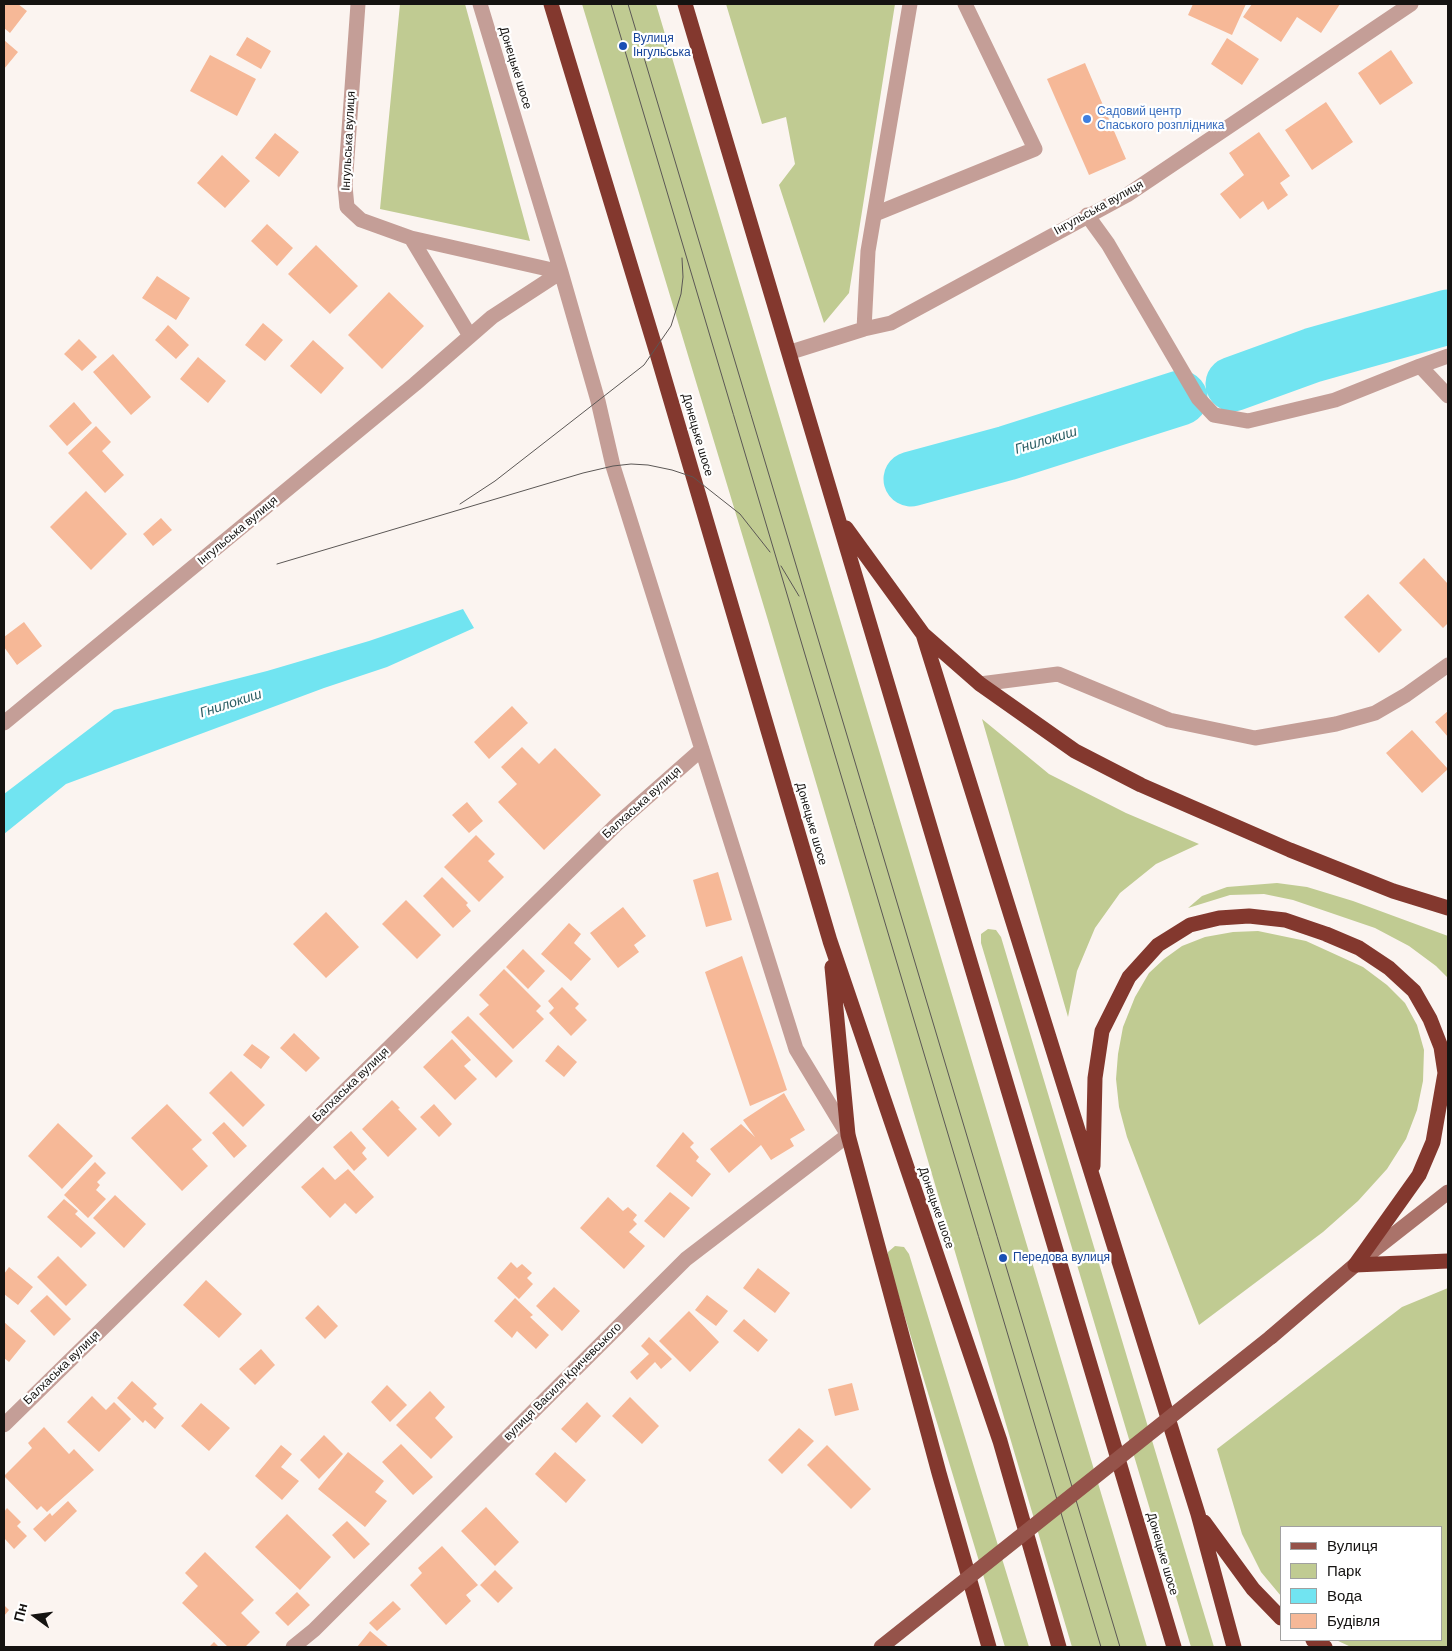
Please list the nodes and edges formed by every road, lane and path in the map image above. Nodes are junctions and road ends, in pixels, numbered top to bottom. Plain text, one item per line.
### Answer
1 (358, 4) edge
2 (480, 4) edge
3 (551, 4) edge
4 (685, 4) edge
5 (910, 4) edge
6 (965, 4) edge
7 (1411, 4) edge
8 (875, 214) junction
9 (1087, 215) junction
10 (411, 238) junction
11 (561, 272) junction
12 (864, 329) junction
13 (470, 336) junction
14 (790, 352) junction
15 (1448, 356) edge
16 (1420, 366) junction
17 (1448, 396) edge
18 (840, 519) junction
19 (923, 634) junction
20 (1448, 665) edge
21 (980, 684) junction
22 (4, 723) edge
23 (702, 749) junction
24 (1448, 908) edge
25 (830, 941) junction
26 (848, 1135) junction
27 (1092, 1180) junction
28 (1448, 1192) edge
29 (1448, 1261) edge
30 (1355, 1265) junction
31 (4, 1425) edge
32 (1198, 1514) junction
33 (1280, 1617) edge
34 (1314, 1641) edge
35 (293, 1647) edge
36 (881, 1647) edge
37 (988, 1647) edge
38 (1059, 1647) edge
39 (1174, 1647) edge
40 (1234, 1647) edge
41 (1325, 1647) edge

1 - 10 street, Інгульська вулиця
2 - 11 street, Донецьке шосе
3 - 25 highway, Донецьке шосе
4 - 14 highway, Донецьке шосе
5 - 8 street
6 - 8 street
7 - 9 street, Інгульська вулиця
8 - 12 street
9 - 12 street, Інгульська вулиця
9 - 16 street
10 - 11 street, Інгульська вулиця
10 - 13 street
11 - 13 street, Інгульська вулиця
11 - 23 street, Донецьке шосе
12 - 14 street, Інгульська вулиця
13 - 22 street, Інгульська вулиця
14 - 18 highway, Донецьке шосе
15 - 16 street
16 - 17 street
18 - 19 highway
18 - 39 highway, Донецьке шосе
19 - 21 highway
19 - 27 highway
20 - 21 street
21 - 24 highway
23 - 26 street, Донецьке шосе
23 - 31 street, Балхаська вулиця
25 - 26 highway
25 - 38 highway, Донецьке шосе
26 - 35 street, вулиця Василя Кричевського
26 - 37 highway
27 - 30 highway
27 - 32 highway
28 - 30 main road
29 - 30 highway
30 - 36 main road, bridge
32 - 33 highway
32 - 40 highway
34 - 41 highway

